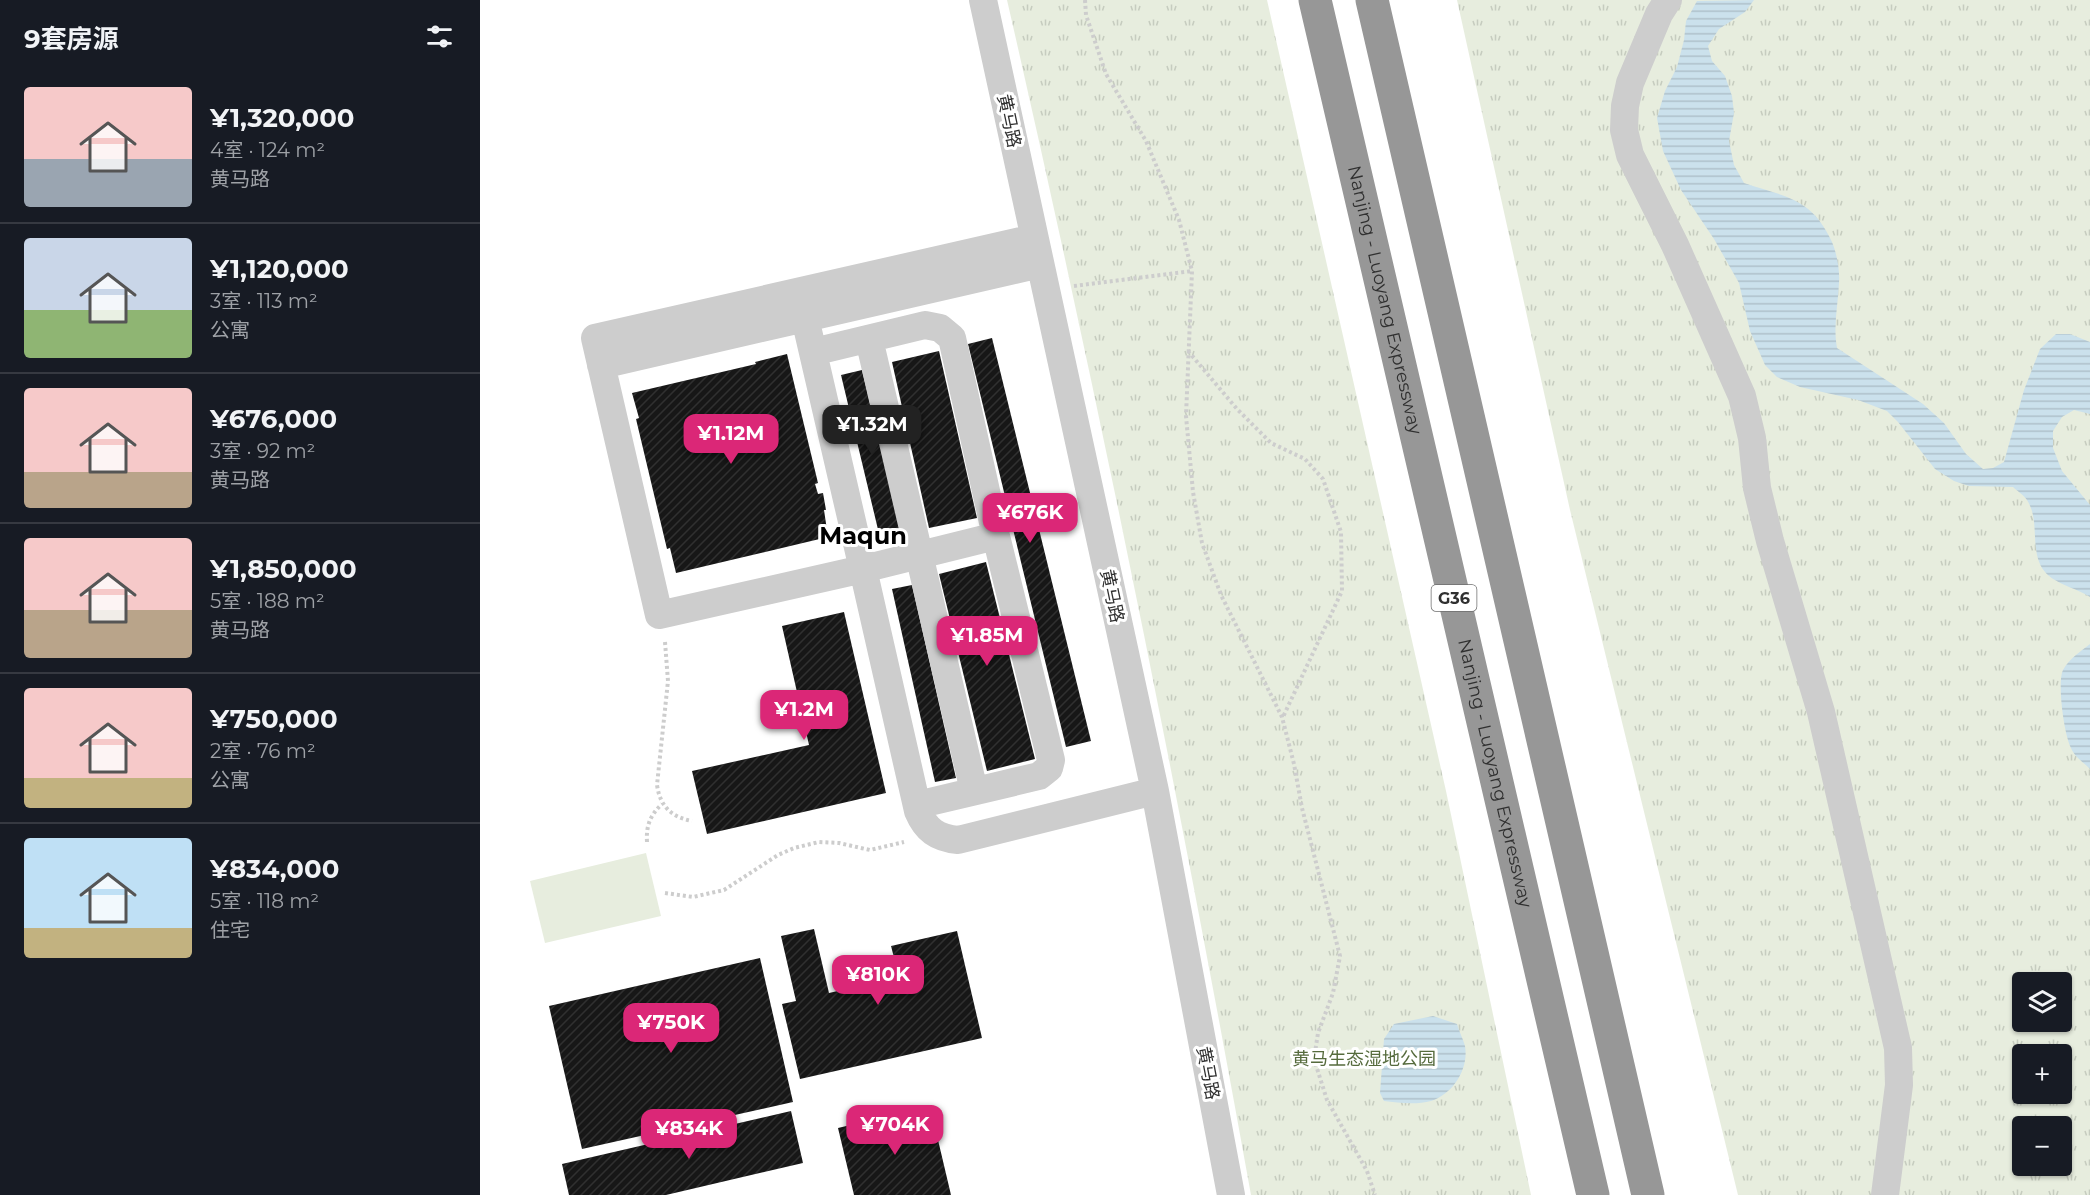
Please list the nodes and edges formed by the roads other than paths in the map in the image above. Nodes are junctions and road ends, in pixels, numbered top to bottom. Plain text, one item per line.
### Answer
1 (983, 0) edge
2 (1315, 0) edge
3 (1372, 0) edge
4 (1668, 0) edge
5 (1037, 251) junction
6 (805, 318) junction
7 (869, 339) junction
8 (813, 352) junction
9 (601, 365) junction
10 (996, 536) junction
11 (920, 555) junction
12 (863, 569) junction
13 (974, 791) junction
14 (1155, 791) junction
15 (917, 805) junction
16 (1231, 1195) edge
17 (1593, 1195) edge
18 (1648, 1195) edge
19 (1885, 1195) edge

1 - 5 street, 黄马路
2 - 17 highway, Nanjing - Luoyang Expressway / G36
3 - 18 highway
4 - 19 street
5 - 6 street
5 - 9 street
5 - 14 street, 黄马路
6 - 8 street
6 - 9 street
7 - 8 street
7 - 10 street
7 - 11 street
8 - 12 street
9 - 12 street
10 - 11 street
10 - 13 street
11 - 12 street
11 - 13 street
12 - 15 street
13 - 15 street
14 - 15 street
14 - 16 street, 黄马路

